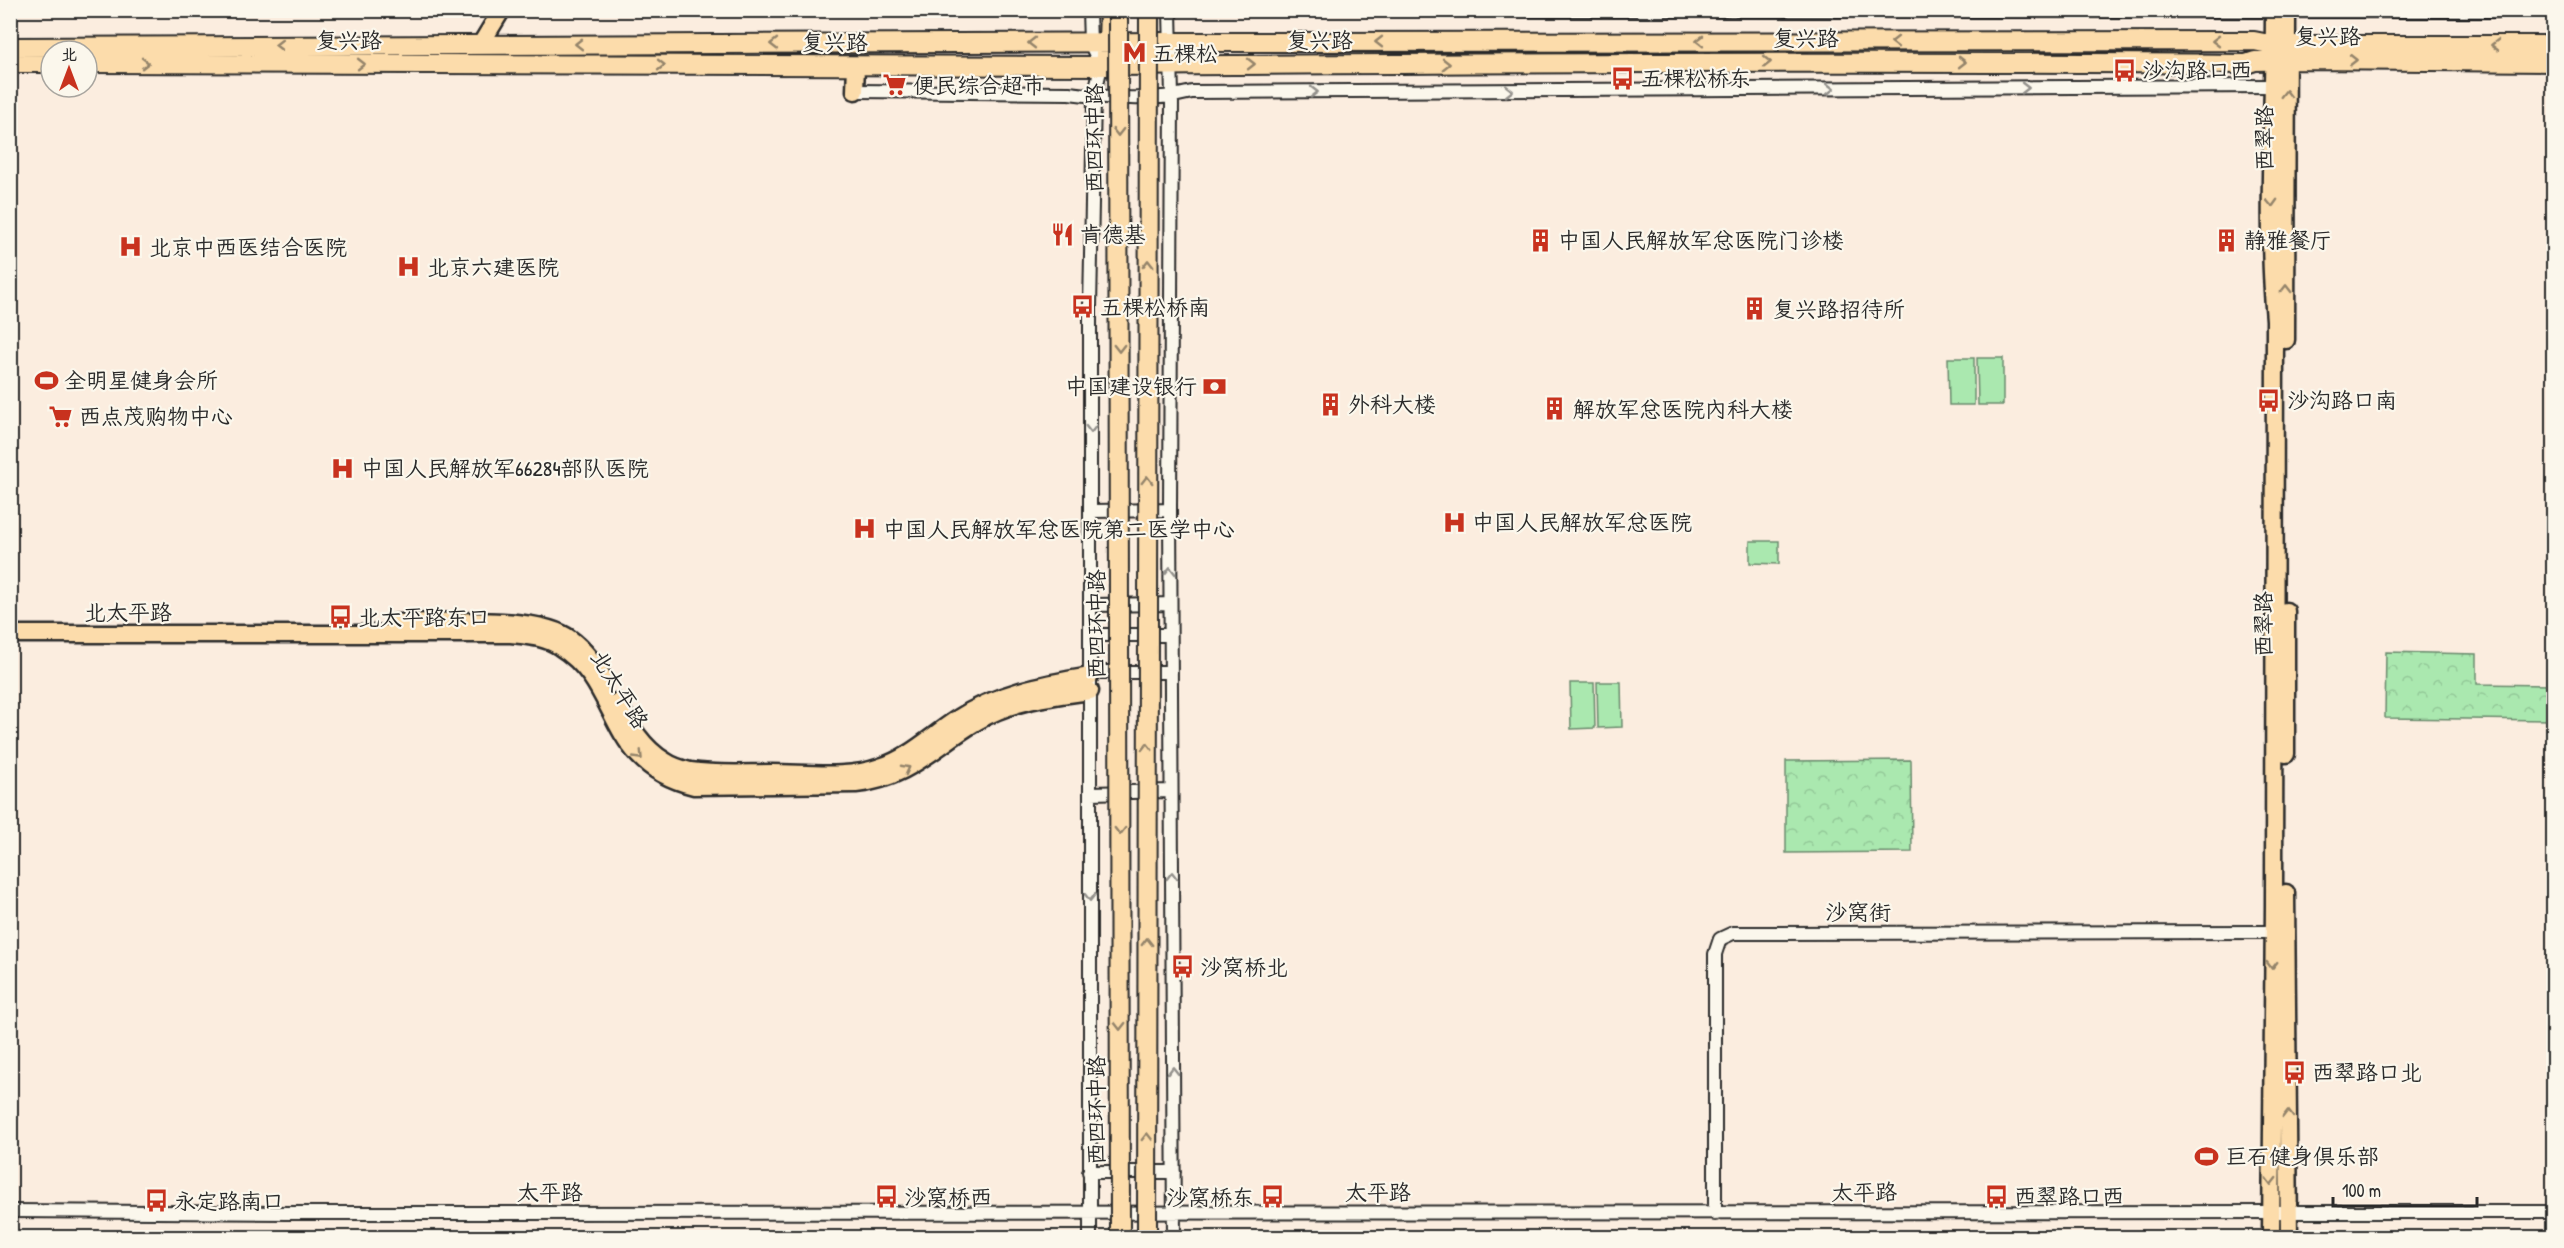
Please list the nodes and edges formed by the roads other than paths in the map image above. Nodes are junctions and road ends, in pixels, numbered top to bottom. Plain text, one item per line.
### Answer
1 (1089, 10) edge
2 (1109, 10) edge
3 (1118, 10) edge
4 (1149, 10) edge
5 (1170, 10) edge
6 (1521, 10) edge
7 (501, 11) edge
8 (2281, 11) edge
9 (2553, 11) edge
10 (1172, 42) junction
11 (1099, 43) junction
12 (481, 44) junction
13 (2553, 45) edge
14 (10, 47) edge
15 (2280, 53) junction
16 (2553, 62) edge
17 (10, 63) edge
18 (39, 63) edge
19 (99, 63) edge
20 (856, 66) junction
21 (1101, 66) junction
22 (1172, 66) junction
23 (2272, 86) junction
24 (855, 91) joint
25 (1094, 97) junction
26 (1172, 97) junction
27 (1170, 510) junction
28 (1091, 511) junction
29 (1170, 604) junction
30 (1091, 605) junction
31 (10, 623) edge
32 (10, 634) edge
33 (1170, 634) junction
34 (1090, 635) junction
35 (1171, 672) junction
36 (1090, 680) junction
37 (1171, 791) junction
38 (1091, 793) junction
39 (2273, 933) junction
40 (1089, 1172) junction
41 (1174, 1172) junction
42 (10, 1211) edge
43 (2553, 1212) edge
44 (1089, 1213) junction
45 (1174, 1213) junction
46 (1715, 1214) junction
47 (2271, 1214) junction
48 (2289, 1214) junction
49 (1090, 1238) edge
50 (1120, 1238) edge
51 (1147, 1238) edge
52 (1174, 1238) edge
53 (2271, 1238) edge
54 (2289, 1238) edge

1 - 11 street
2 - 11 highway
3 -> 50 highway, 西四环中路, bridge
51 -> 4 highway, bridge
5 - 10 street
6 - 8 street, 复兴路
7 - 12 main road
8 - 9 street, 复兴路
8 - 15 main road, 西翠路
10 - 11 highway, 复兴路
15 -> 10 highway, 复兴路
10 - 22 street
11 -> 12 highway, 复兴路
11 - 21 highway
12 -> 14 highway, 复兴路
13 -> 15 highway, 复兴路
15 -> 16 highway, 复兴路
22 -> 15 highway, 复兴路
15 - 23 main road, 西翠路
48 -> 15 main road, 西翠路
17 - 18 highway
19 -> 20 highway, 复兴路
20 - 21 highway, 复兴路
20 - 24 main road
21 - 22 highway, 复兴路
21 - 25 street, 西四环中路
22 - 26 street
26 -> 23 street
23 -> 39 main road, 西翠路
24 - 25 street
25 - 26 street
25 -> 28 street, 西四环中路
26 - 27 street
27 - 28 street
29 -> 27 street
28 - 30 street, 西四环中路
29 - 30 street
29 - 33 street
30 - 34 street, 西四环中路
31 - 36 main road, 北太平路
32 -> 36 main road, 北太平路
33 - 34 street
33 - 35 street
34 - 36 street, 西四环中路
35 - 36 street
35 - 37 street
36 - 38 street, 西四环中路
37 - 38 street
41 -> 37 street
38 -> 40 street, 西四环中路
39 - 46 street, 沙窝街
39 -> 47 main road, 西翠路
40 - 41 street
40 - 44 street, 西四环中路
41 - 45 street
42 - 44 street, 太平路
43 - 48 street, 太平路
44 - 45 street, 太平路
44 - 49 street, 西四环中路
45 - 46 street, 太平路
45 - 52 street
46 - 47 street, 太平路
47 - 48 street, 太平路
47 - 53 main road, 西翠路
48 - 54 main road, 西翠路

